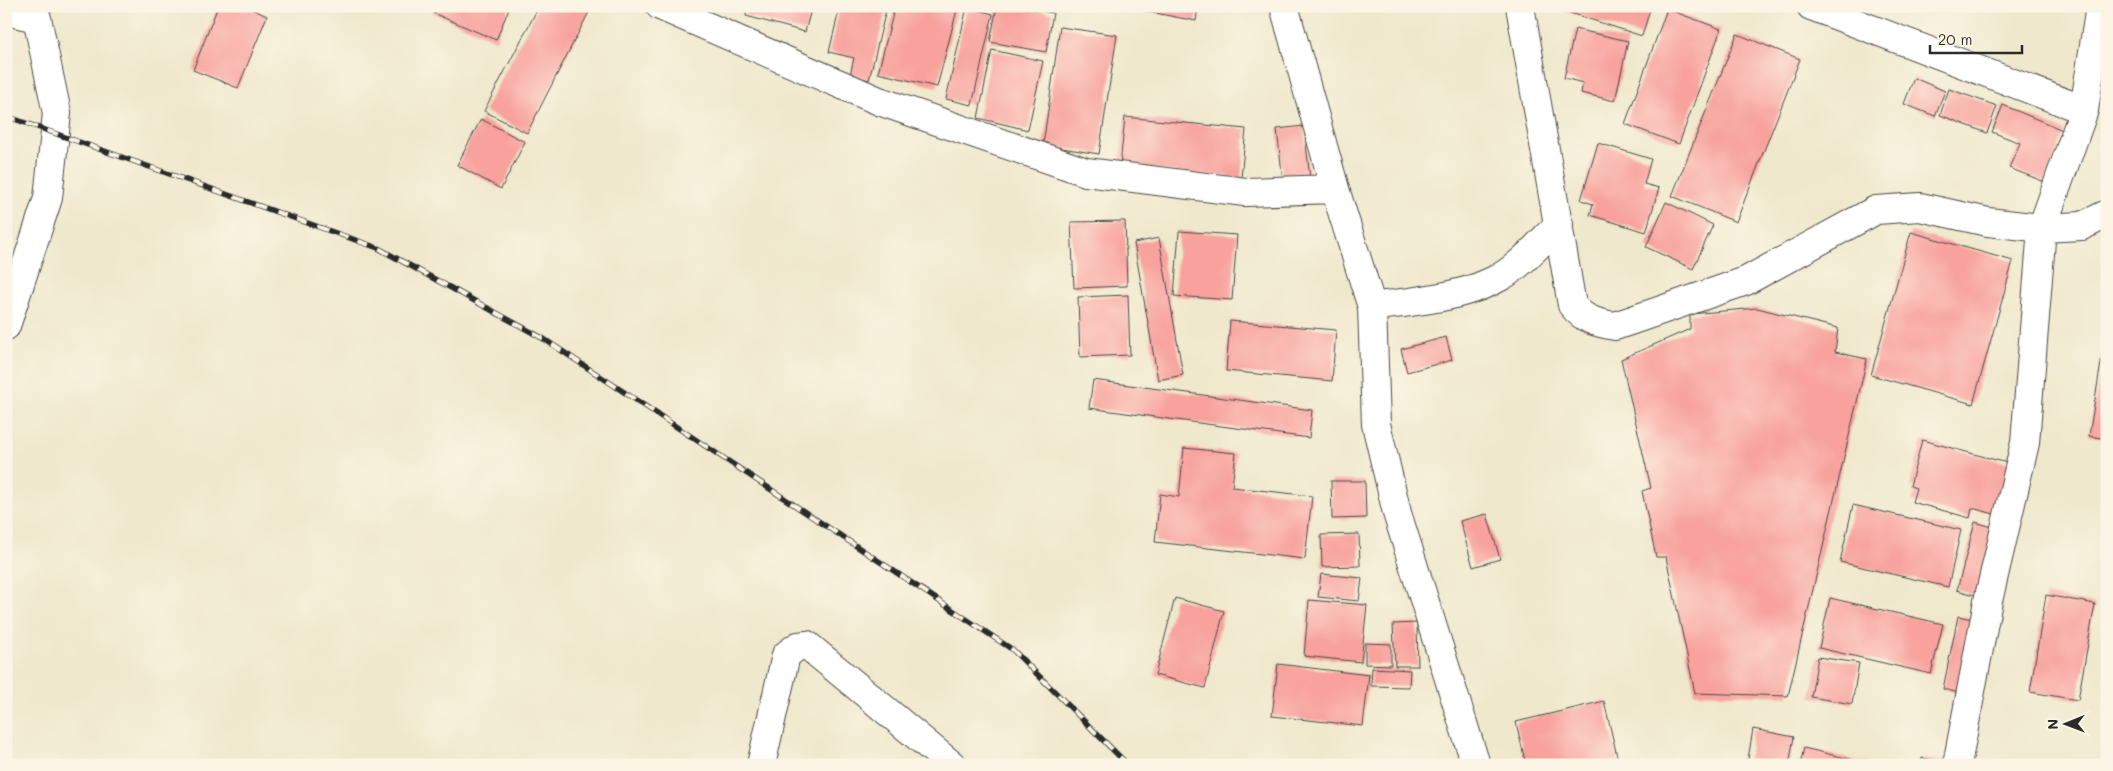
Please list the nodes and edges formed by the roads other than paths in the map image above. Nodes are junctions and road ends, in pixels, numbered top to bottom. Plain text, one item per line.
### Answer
1 (660, 6) edge
2 (1284, 6) edge
3 (1520, 6) edge
4 (1811, 6) edge
5 (2100, 6) edge
6 (6, 11) edge
7 (2084, 110) junction
8 (1335, 189) junction
9 (2107, 214) edge
10 (1559, 224) junction
11 (2042, 228) junction
12 (1372, 307) junction
13 (6, 326) edge
14 (761, 765) edge
15 (952, 765) edge
16 (1476, 765) edge
17 (1957, 765) edge

1 - 8 street
2 - 8 street
3 - 10 street
4 - 7 street
5 - 7 street
6 - 13 street
7 - 11 street
8 - 12 street
9 - 11 street
10 - 11 street
10 - 12 street
11 - 17 street
12 - 16 street
14 - 15 street

